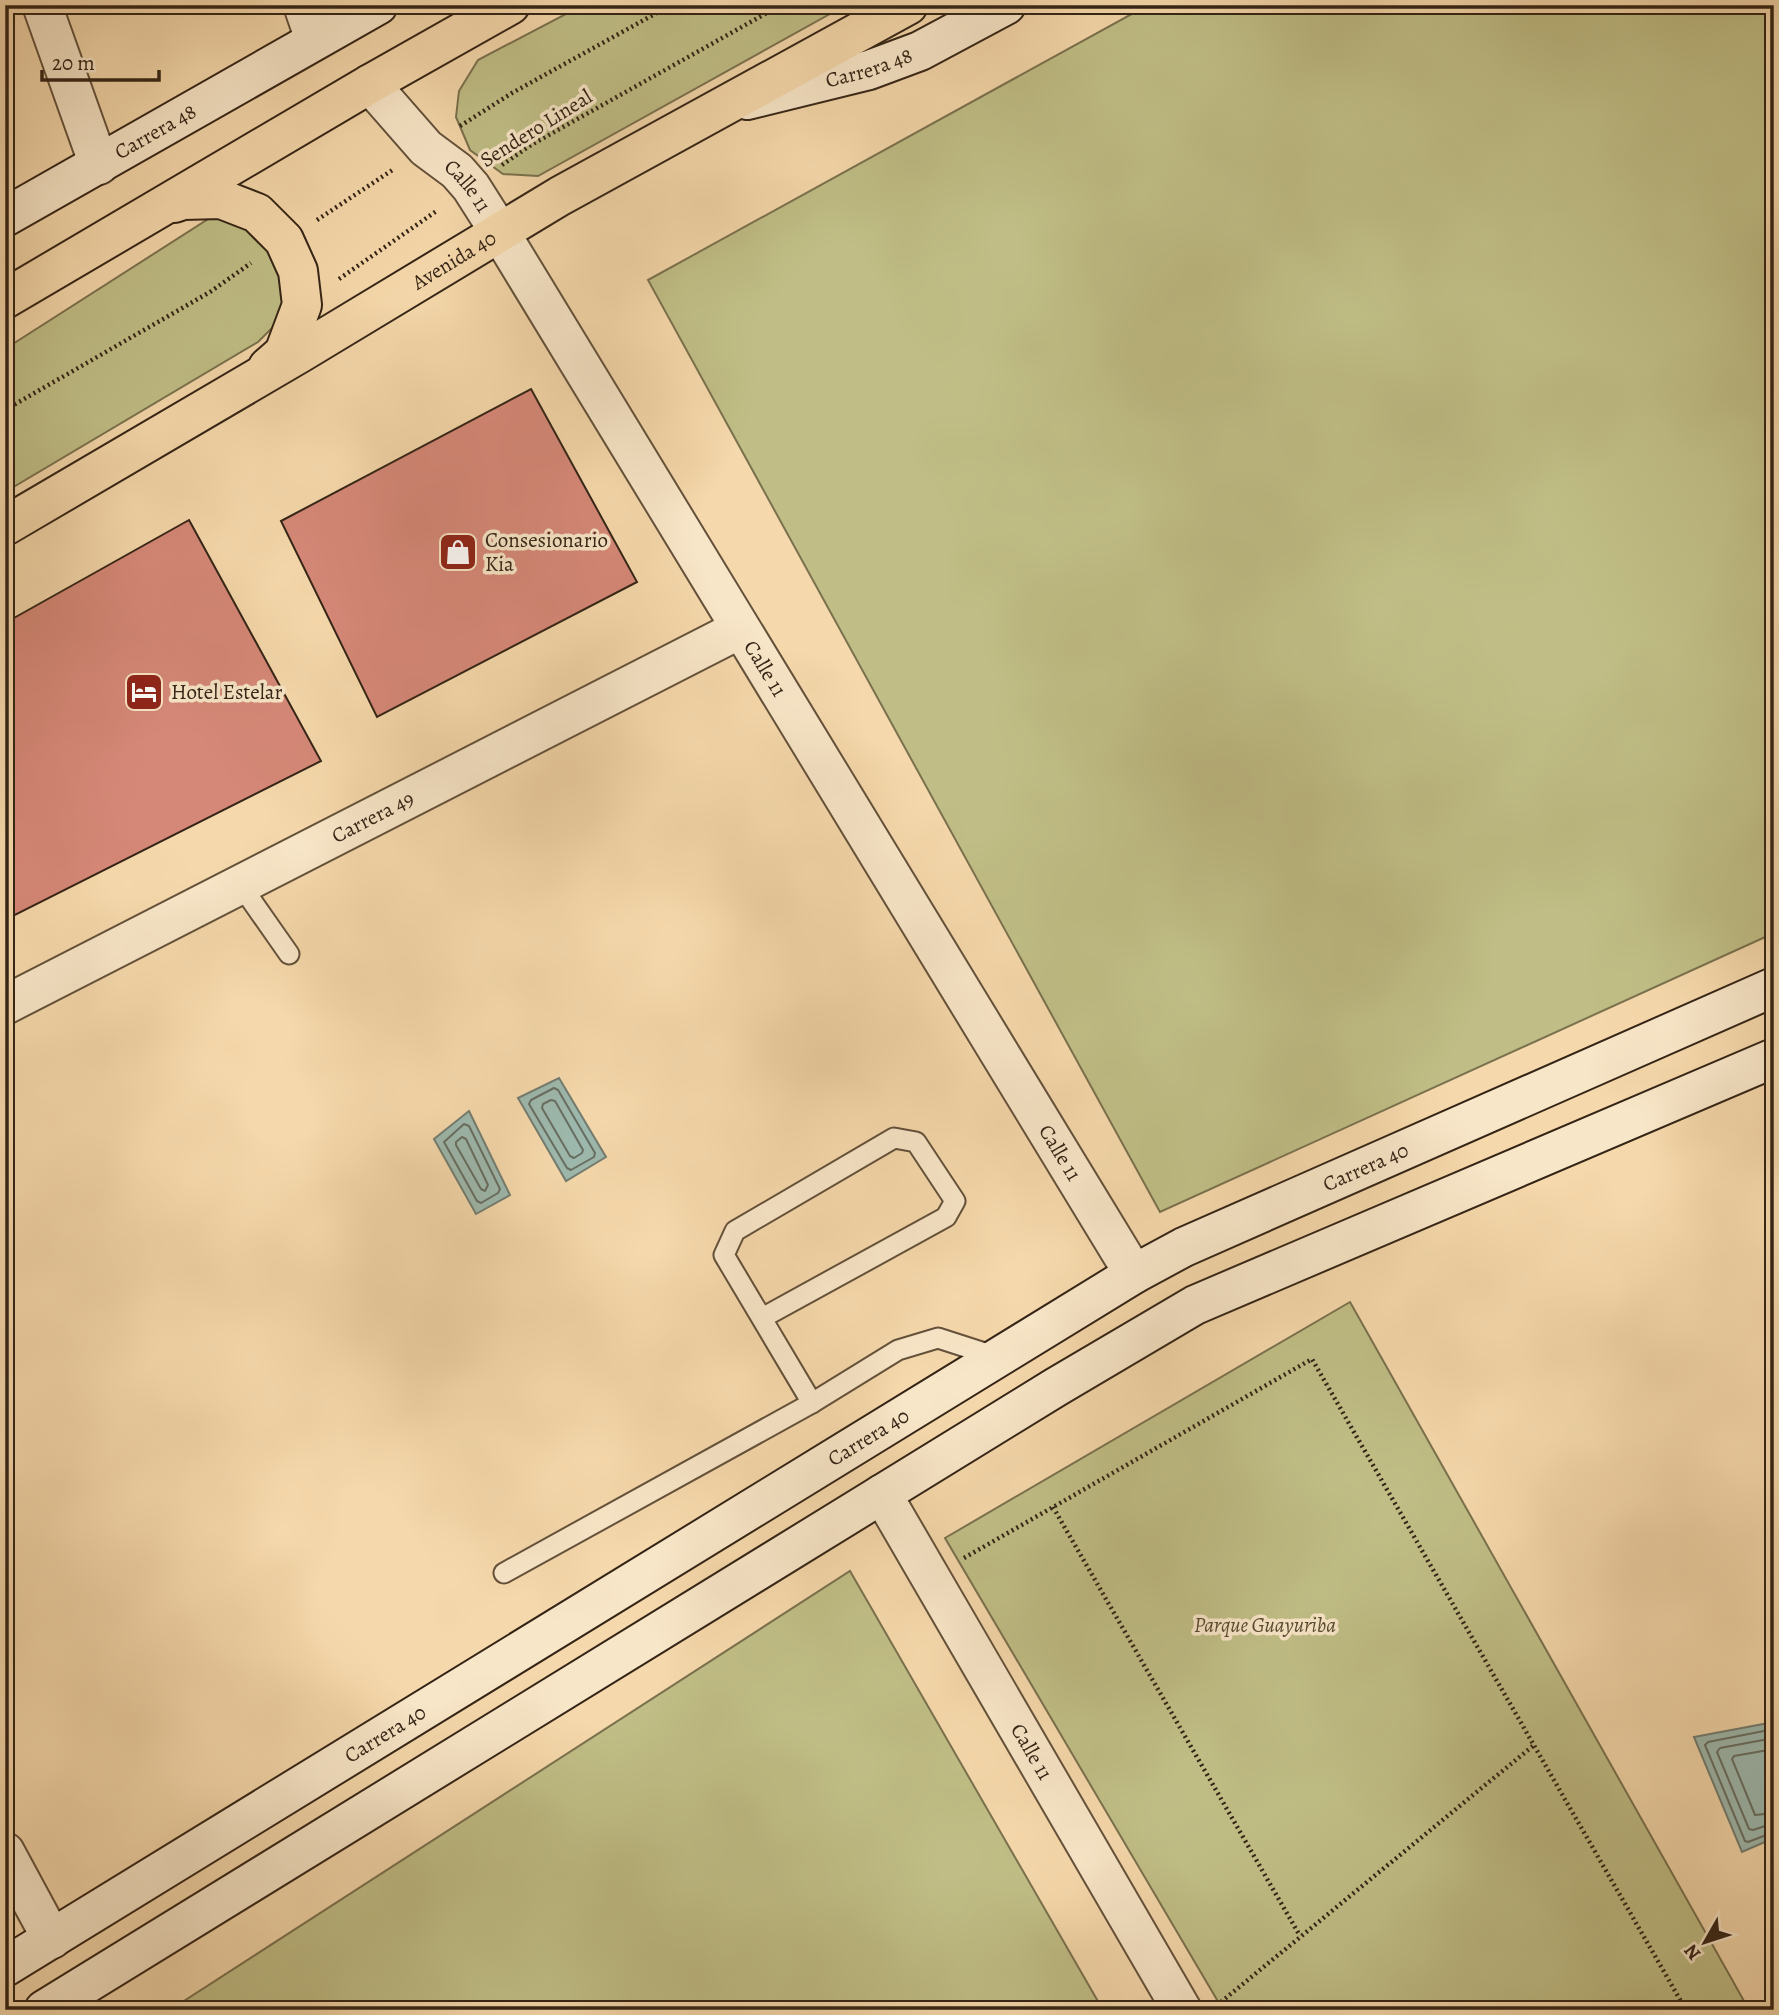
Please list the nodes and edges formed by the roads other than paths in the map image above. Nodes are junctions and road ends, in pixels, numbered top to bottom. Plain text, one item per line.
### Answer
1 (42, 5) edge
2 (378, 5) edge
3 (510, 5) edge
4 (908, 5) edge
5 (1006, 5) edge
6 (309, 23) edge
7 (370, 84) junction
8 (724, 106) junction
9 (99, 165) junction
10 (148, 214) junction
11 (5, 217) edge
12 (499, 231) junction
13 (50, 272) junction
14 (5, 278) edge
15 (5, 299) edge
16 (245, 386) junction
17 (5, 526) edge
18 (740, 629) junction
19 (240, 884) junction
20 (289, 954) dead end
21 (1774, 987) edge
22 (5, 1004) edge
23 (1774, 1058) edge
24 (1134, 1274) junction
25 (762, 1318) junction
26 (997, 1357) junction
27 (811, 1403) junction
28 (882, 1494) junction
29 (504, 1573) dead end
30 (5, 1852) edge
31 (52, 1938) junction
32 (5, 1967) edge
33 (44, 2010) edge
34 (1182, 2010) edge

1 - 9 street
2 - 6 street, Carrera 48
3 - 7 highway
4 - 8 highway, Avenida 40
5 - 8 street, Carrera 48
6 - 9 street, Carrera 48
7 - 10 highway
7 - 12 street, Calle 11
8 - 12 highway, Avenida 40
9 - 11 street, Carrera 48
10 - 13 highway
10 - 16 highway
12 - 16 highway, Avenida 40
12 - 18 street, Calle 11
13 - 14 highway
13 - 15 highway
16 - 17 highway, Avenida 40
18 - 19 street, Carrera 49
18 - 24 street, Calle 11
19 - 20 lane
19 - 22 street, Carrera 49
21 - 24 street, Carrera 40
23 - 28 street
24 - 26 street, Carrera 40
25 - 25 lane
25 - 27 lane
26 - 27 lane
26 - 31 street, Carrera 40
27 - 29 lane
28 - 33 street
28 - 34 street, Calle 11
30 - 31 street
31 - 32 street, Carrera 40

